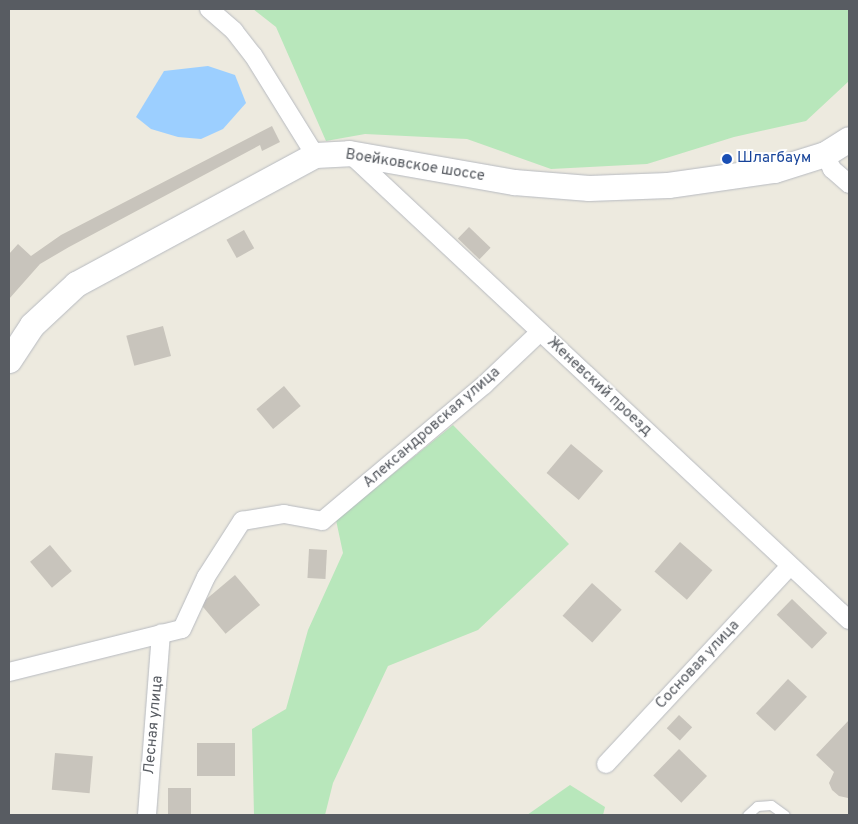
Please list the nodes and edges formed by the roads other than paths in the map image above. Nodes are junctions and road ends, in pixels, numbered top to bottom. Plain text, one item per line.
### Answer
1 (209, 9) edge
2 (849, 139) edge
3 (349, 153) junction
4 (825, 154) junction
5 (315, 155) junction
6 (849, 184) edge
7 (540, 332) junction
8 (9, 360) edge
9 (790, 566) junction
10 (849, 620) edge
11 (161, 634) junction
12 (9, 672) edge
13 (606, 764) dead end
14 (147, 815) edge
15 (747, 815) edge
16 (785, 815) edge

1 - 5 street
2 - 4 street, Воейковское шоссе
3 - 4 street, Воейковское шоссе
3 - 5 street, Воейковское шоссе
3 - 7 street, Женевский проезд
4 - 6 street
5 - 8 street, Воейковское шоссе
7 - 9 street, Женевский проезд
7 - 11 street, Александровская улица
9 - 10 street, Женевский проезд
9 - 13 street, Сосновая улица
11 - 12 street
11 - 14 street, Лесная улица
15 - 16 lane

